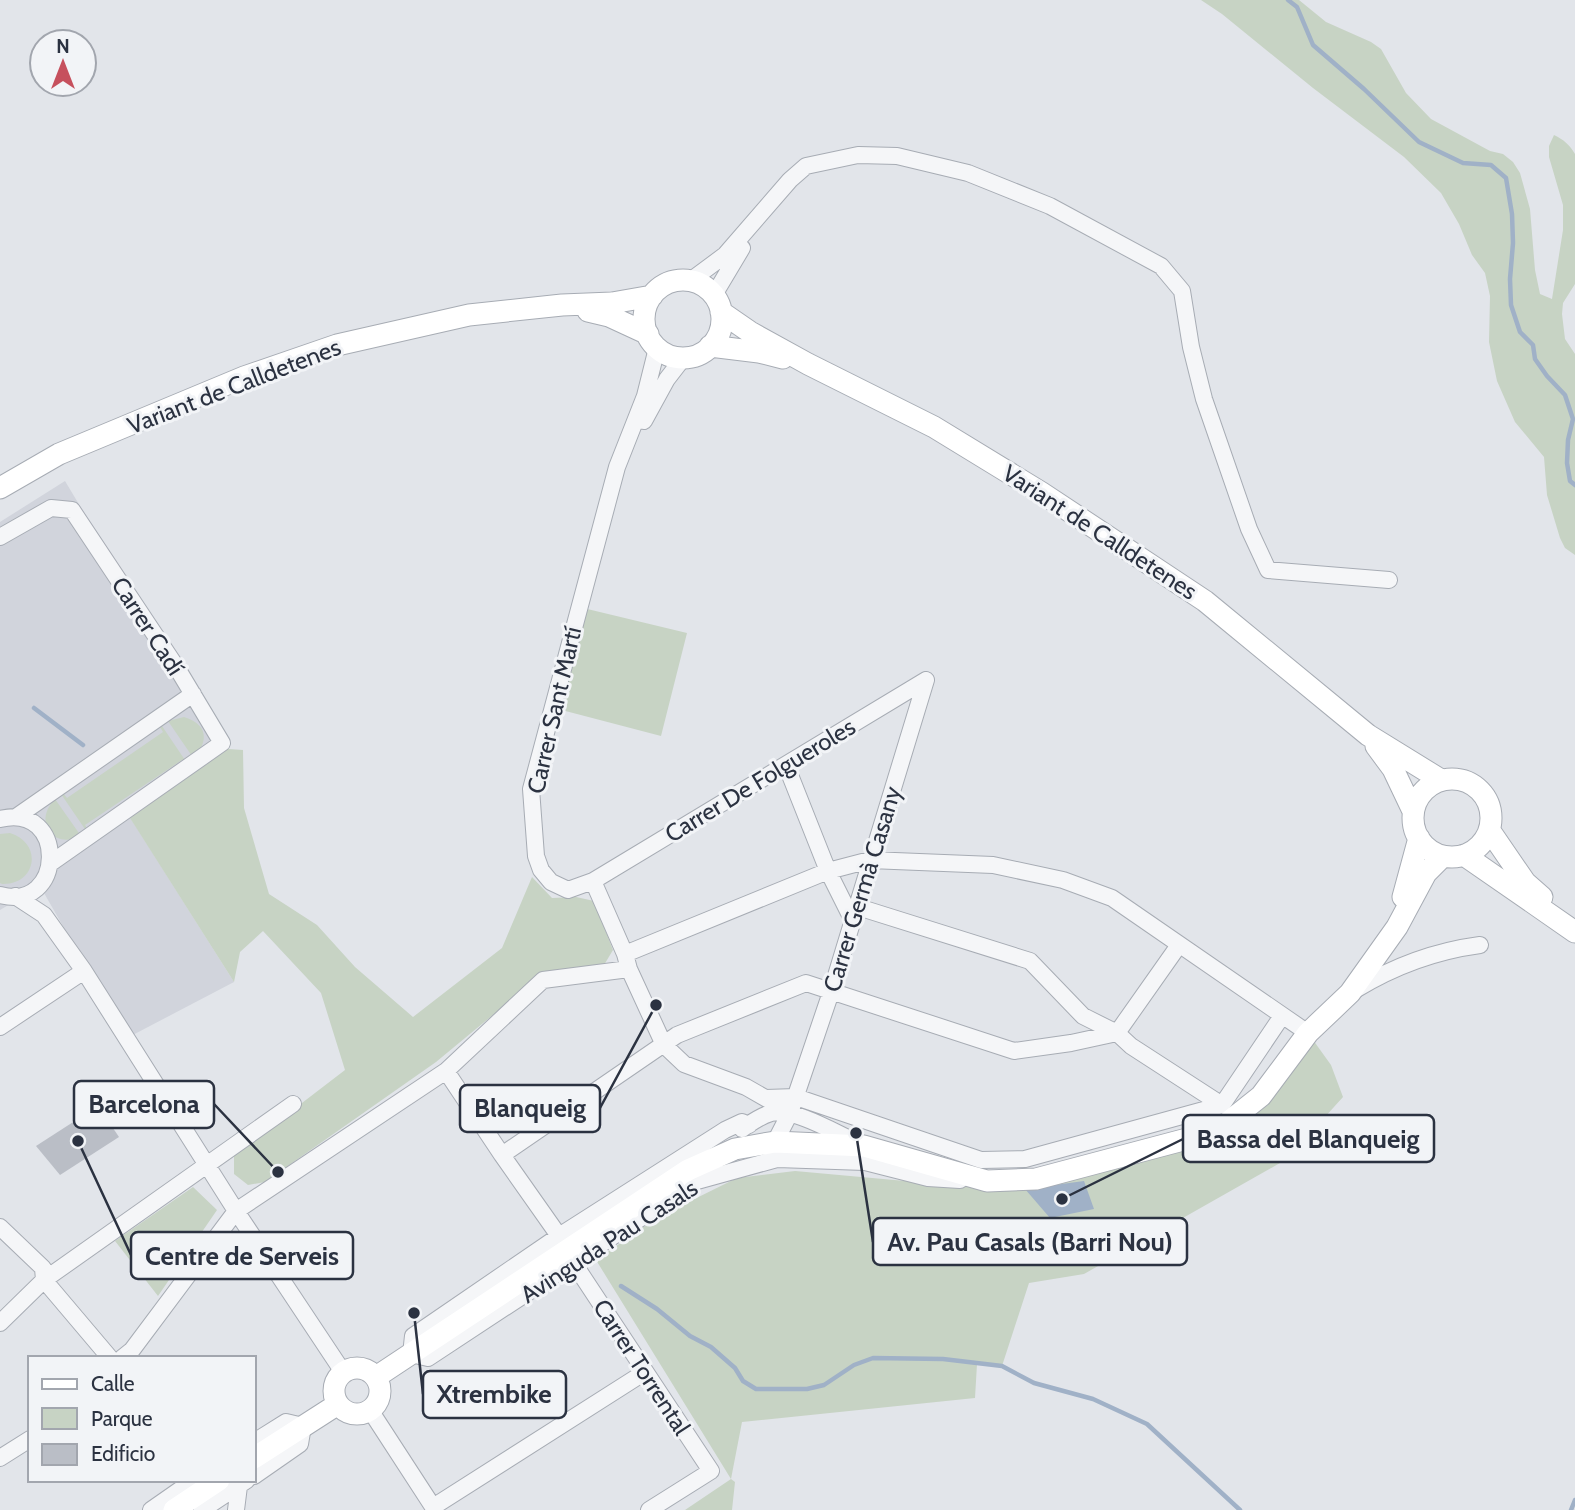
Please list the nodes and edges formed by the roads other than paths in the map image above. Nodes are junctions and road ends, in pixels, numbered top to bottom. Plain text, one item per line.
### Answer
1 (790, 180) junction
2 (690, 281) junction
3 (652, 296) junction
4 (717, 304) junction
5 (562, 305) junction
6 (652, 341) junction
7 (710, 346) junction
8 (684, 357) junction
9 (808, 364) junction
10 (0, 488) edge
11 (598, 533) junction
12 (0, 537) edge
13 (1389, 580) dead end
14 (926, 680) joint
15 (192, 694) junction
16 (1368, 735) junction
17 (786, 765) junction
18 (1441, 780) junction
19 (1413, 811) junction
20 (4, 818) edge
21 (1490, 831) junction
22 (1419, 838) junction
23 (1453, 856) junction
24 (870, 860) junction
25 (51, 863) junction
26 (828, 871) junction
27 (593, 881) junction
28 (40, 885) junction
29 (6, 898) edge
30 (855, 914) junction
31 (44, 915) junction
32 (1575, 926) edge
33 (1575, 932) edge
34 (1179, 945) junction
35 (1480, 945) dead end
36 (1377, 957) junction
37 (627, 961) junction
38 (84, 971) junction
39 (831, 992) junction
40 (1350, 993) junction
41 (1282, 1016) junction
42 (0, 1027) edge
43 (1117, 1033) junction
44 (1308, 1033) junction
45 (664, 1045) junction
46 (446, 1071) junction
47 (796, 1097) junction
48 (766, 1098) junction
49 (293, 1104) dead end
50 (1222, 1105) junction
51 (790, 1113) junction
52 (755, 1121) junction
53 (775, 1142) junction
54 (864, 1146) junction
55 (502, 1155) junction
56 (207, 1166) junction
57 (688, 1170) junction
58 (987, 1181) junction
59 (236, 1211) junction
60 (0, 1227) edge
61 (559, 1236) junction
62 (573, 1262) junction
63 (44, 1280) junction
64 (0, 1322) edge
65 (411, 1354) junction
66 (131, 1355) edge
67 (108, 1356) edge
68 (343, 1372) junction
69 (645, 1372) junction
70 (376, 1377) junction
71 (338, 1404) junction
72 (370, 1410) junction
73 (303, 1426) junction
74 (28, 1440) edge
75 (256, 1441) edge
76 (256, 1457) edge
77 (0, 1458) edge
78 (256, 1475) edge
79 (191, 1482) edge
80 (235, 1482) edge
81 (434, 1509) edge
82 (151, 1510) edge
83 (174, 1510) edge
84 (202, 1510) edge
85 (236, 1510) edge
86 (649, 1510) edge

1 - 2 street
1 - 4 street
1 - 13 street
2 - 3 street
2 - 4 street
3 - 5 street, Variant de Calldetenes
3 - 6 street
4 - 7 street
4 - 9 street, Variant de Calldetenes
5 - 6 street, Variant de Calldetenes
5 - 10 street, Variant de Calldetenes
6 - 8 street
6 - 11 street, Carrer Sant Martí
7 - 8 street
7 - 9 street, Variant de Calldetenes
8 - 11 street, Carrer Sant Martí
9 - 16 street, Variant de Calldetenes
11 - 27 street, Carrer Sant Martí
12 - 15 street, Carrer Cadí
14 - 17 street, Carrer De Folgueroles
14 - 24 street, Carrer Germà Casany
15 - 20 street
15 - 25 street, Carrer Cadí
16 - 18 street, Variant de Calldetenes
16 - 19 street, Variant de Calldetenes
17 - 26 street
17 - 27 street, Carrer De Folgueroles
18 - 19 street
18 - 21 street, Variant de Calldetenes
19 - 22 street, Variant de Calldetenes
20 - 25 street
21 - 23 street, Variant de Calldetenes
21 - 32 street, Variant de Calldetenes
22 - 23 street
22 - 36 street, Variant de Calldetenes
23 - 33 street
23 - 36 street, Variant de Calldetenes
24 - 26 street
24 - 30 street, Carrer Germà Casany
24 - 34 street
25 - 28 street
26 - 30 street
26 - 37 street
27 - 37 street
28 - 29 street
28 - 31 street
29 - 31 street
30 - 39 street, Carrer Germà Casany
30 - 43 street
31 - 38 street
34 - 41 street
34 - 43 street
35 - 40 street
36 - 40 street, Variant de Calldetenes
37 - 45 street
37 - 46 street
38 - 42 street
38 - 56 street
39 - 43 street
39 - 45 street
39 - 47 street, Carrer Germà Casany
40 - 44 street, Variant de Calldetenes
41 - 44 street
41 - 50 street
43 - 50 street
44 - 58 street, Variant de Calldetenes
45 - 48 street
45 - 55 street
46 - 55 street
46 - 59 street
47 - 48 street
47 - 50 street
47 - 51 street
48 - 51 street
48 - 52 street
49 - 56 street
51 - 52 street, Avinguda Pau Casals
51 - 53 street
51 - 54 street, Avinguda Pau Casals
52 - 53 street
52 - 57 street, Avinguda Pau Casals
52 - 61 street, Avinguda Pau Casals
53 - 54 street, Avinguda Pau Casals
53 - 57 street, Avinguda Pau Casals
54 - 58 street, Avinguda Pau Casals
55 - 61 street
56 - 59 street
56 - 63 street
57 - 65 street, Avinguda Pau Casals
58 - 62 street, Avinguda Pau Casals
59 - 66 street
59 - 68 street
60 - 63 street
61 - 65 street, Avinguda Pau Casals
62 - 65 street, Avinguda Pau Casals
62 - 69 street, Carrer Torrental
63 - 64 street
63 - 67 street
65 - 70 street, Avinguda Pau Casals
68 - 70 street
68 - 71 street
69 - 81 street
69 - 86 street, Carrer Torrental
70 - 72 street
71 - 72 street
71 - 73 street
72 - 81 street
73 - 75 street
73 - 76 street
73 - 78 street
74 - 77 street
79 - 82 street
80 - 83 street
80 - 84 street
80 - 85 street

